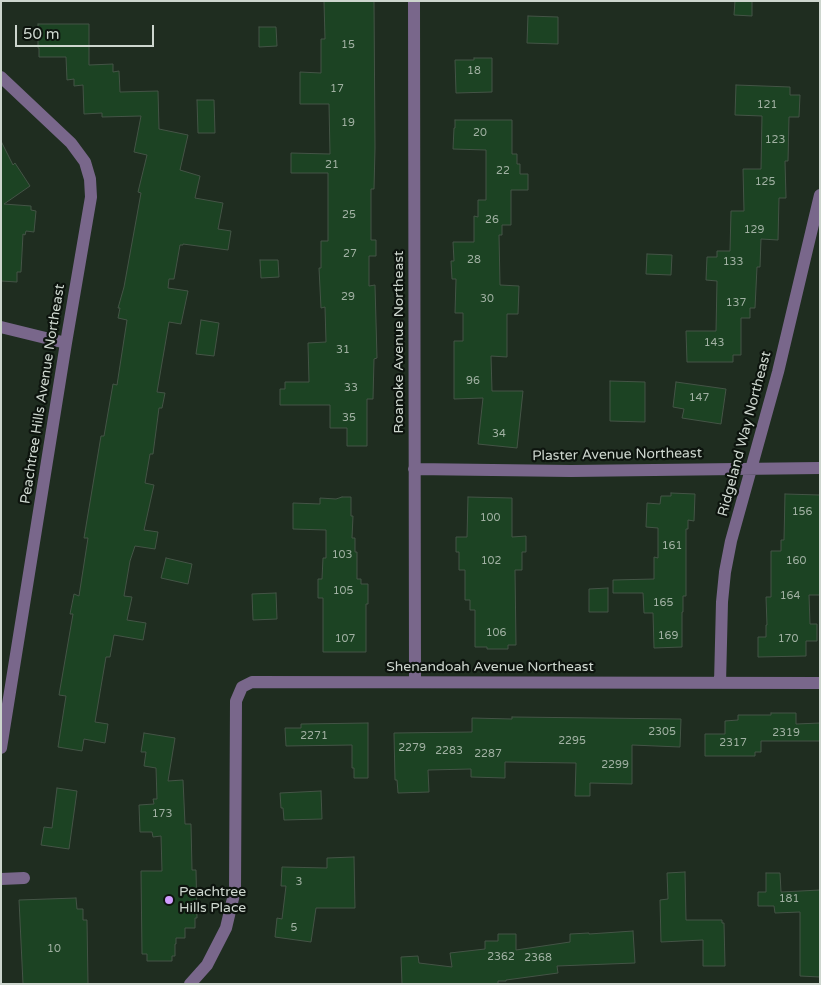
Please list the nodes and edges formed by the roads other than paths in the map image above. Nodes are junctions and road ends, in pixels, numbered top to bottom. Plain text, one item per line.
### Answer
1 (414, 1) edge
2 (1, 78) edge
3 (820, 195) edge
4 (1, 327) edge
5 (66, 343) junction
6 (751, 468) junction
7 (820, 468) edge
8 (414, 469) junction
9 (415, 682) junction
10 (720, 683) junction
11 (820, 683) edge
12 (4, 715) edge
13 (1, 748) edge
14 (24, 878) dead end
15 (1, 879) edge
16 (190, 984) edge

1 - 8 street, Roanoke Avenue Northeast
2 - 5 street, Peachtree Hills Avenue Northeast
3 - 6 street, Ridgeland Way Northeast
4 - 5 street
5 - 12 street, Peachtree Hills Avenue Northeast
6 - 7 street, Plaster Avenue Northeast
6 - 8 street, Plaster Avenue Northeast
6 - 10 street, Ridgeland Way Northeast
8 - 9 street, Roanoke Avenue Northeast
9 - 10 street, Shenandoah Avenue Northeast
9 - 16 street, Shenandoah Avenue Northeast
10 - 11 street, Shenandoah Avenue Northeast
12 - 13 street, Peachtree Hills Avenue Northeast
14 - 15 street

